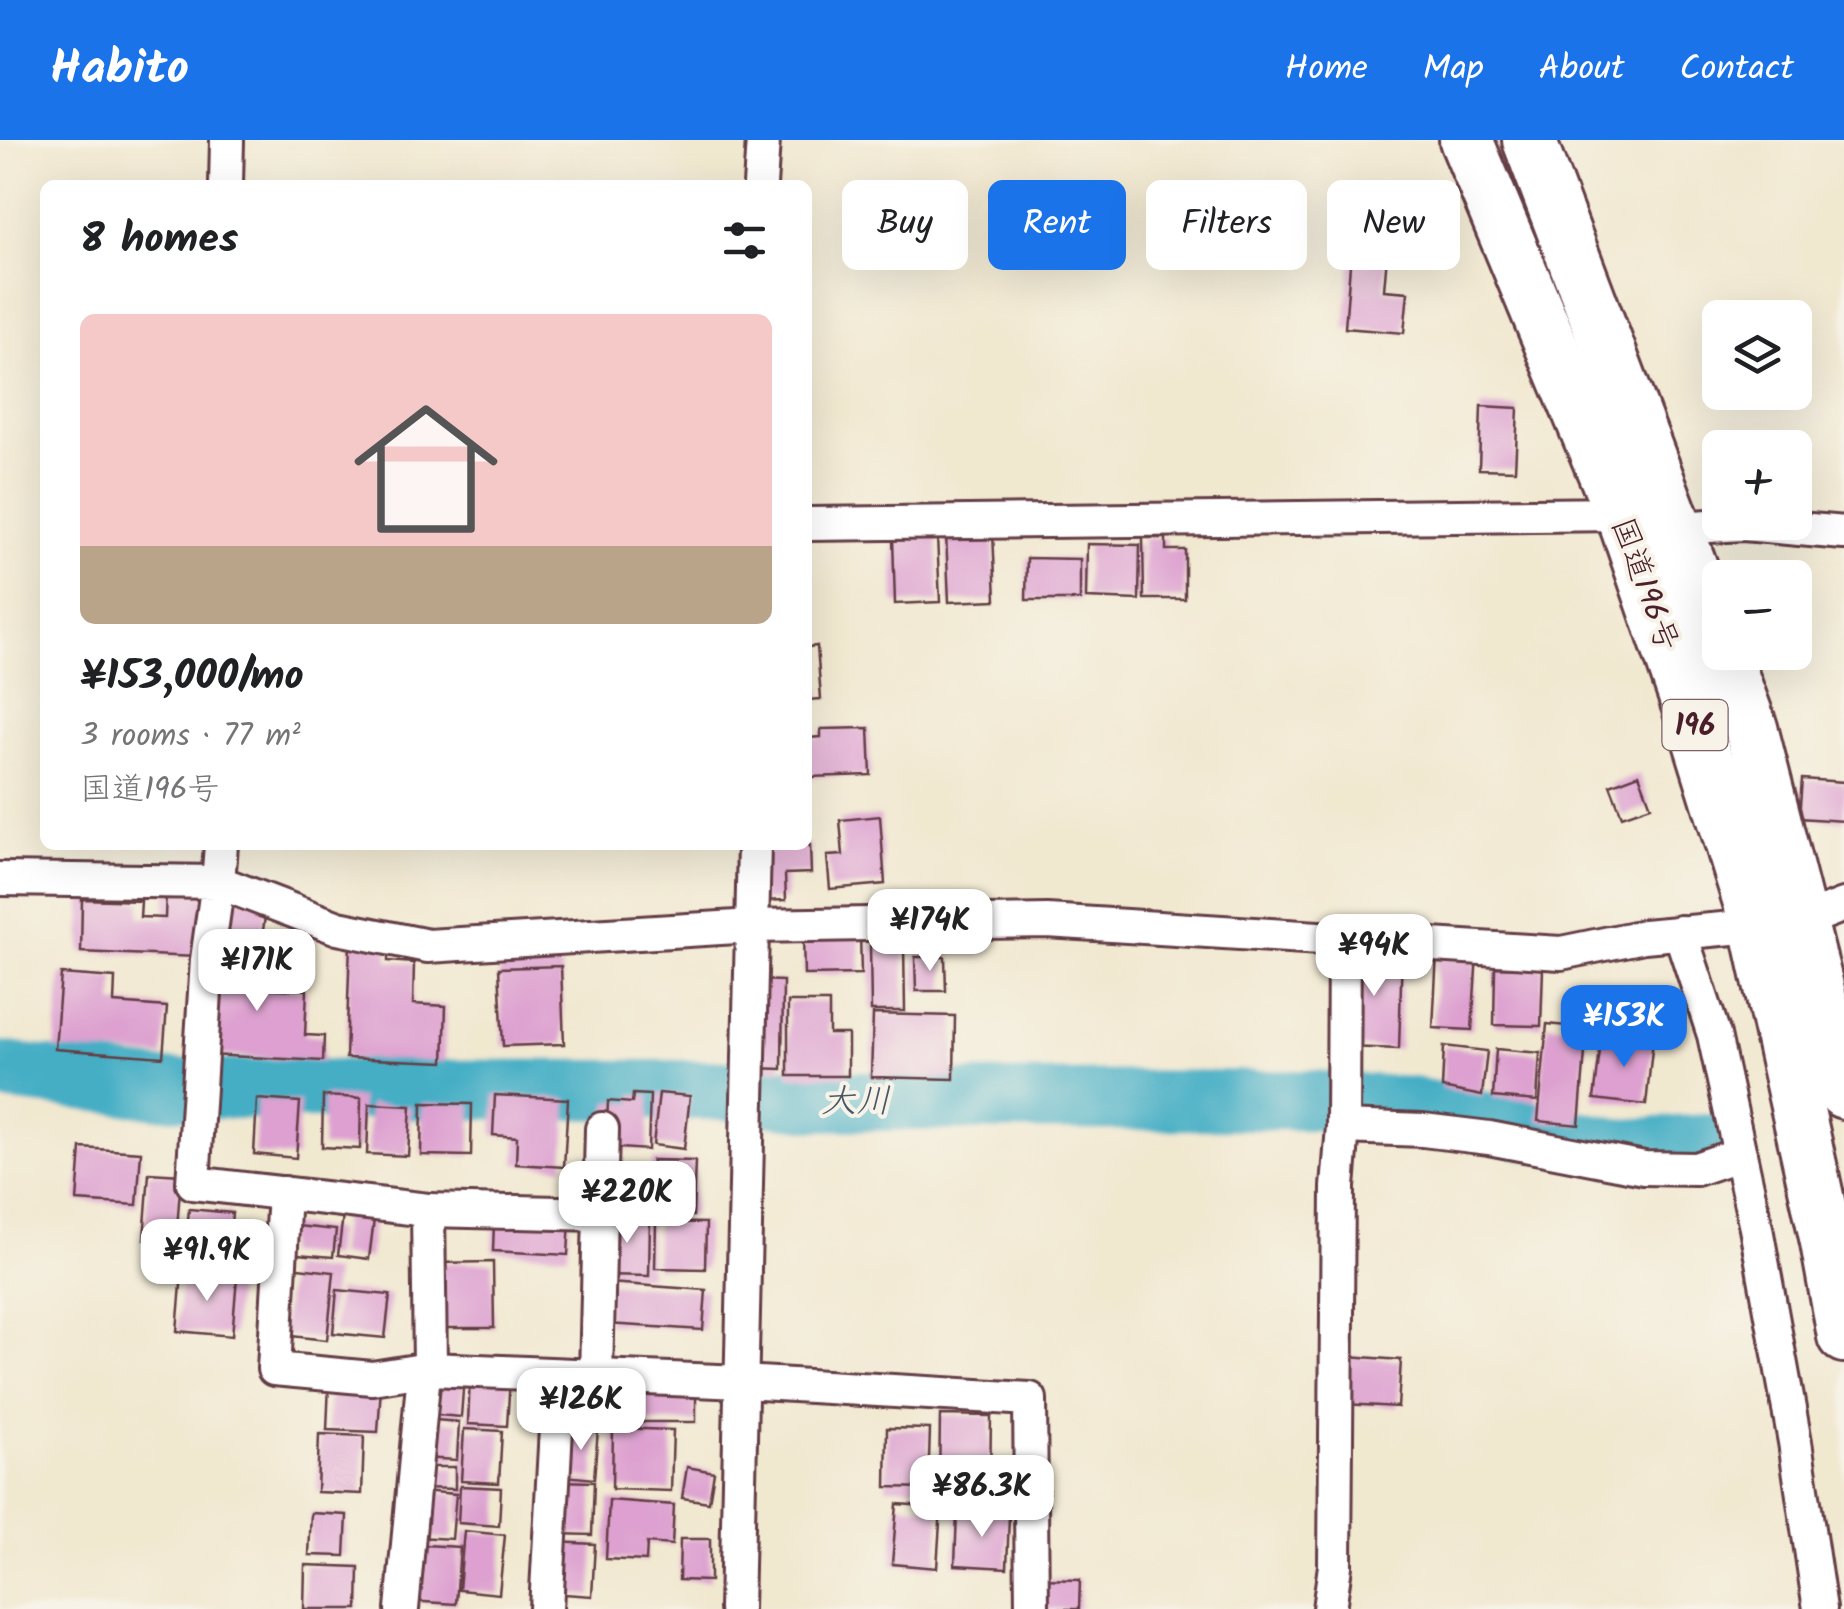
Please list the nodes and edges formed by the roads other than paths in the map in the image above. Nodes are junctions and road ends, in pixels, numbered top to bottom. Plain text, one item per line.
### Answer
1 (228, 140) edge
2 (763, 140) edge
3 (1466, 140) edge
4 (1529, 140) edge
5 (226, 180) edge
6 (760, 180) edge
7 (1622, 514) junction
8 (812, 524) edge
9 (1676, 528) junction
10 (1844, 533) edge
11 (1702, 597) edge
12 (1730, 670) edge
13 (221, 850) edge
14 (754, 850) edge
15 (0, 879) edge
16 (218, 882) junction
17 (1800, 917) edge
18 (753, 926) junction
19 (1680, 932) junction
20 (1344, 939) junction
21 (1844, 1092) edge
22 (1343, 1127) junction
23 (602, 1129) dead end
24 (1740, 1154) junction
25 (284, 1193) junction
26 (428, 1210) junction
27 (600, 1214) junction
28 (1844, 1336) edge
29 (429, 1370) junction
30 (559, 1375) junction
31 (596, 1376) junction
32 (742, 1382) junction
33 (402, 1609) edge
34 (546, 1609) edge
35 (736, 1609) edge
36 (1032, 1609) edge
37 (1329, 1609) edge
38 (1820, 1609) edge

1 - 5 street
2 - 6 street
3 - 7 highway, 国道196号 / 196
4 - 9 highway, 国道196号
7 - 8 street
7 - 17 highway, 国道196号 / 196
9 - 10 street
9 - 11 highway, 国道196号
12 - 17 highway, 国道196号 / 196
13 - 16 street
14 - 18 street
15 - 16 street
16 - 18 street
16 - 25 street
17 - 19 street
17 - 21 highway, 国道196号 / 196
17 - 28 highway, 国道196号 / 196
18 - 20 street
18 - 32 street
19 - 20 street
19 - 24 street
20 - 22 street
22 - 24 street
22 - 37 street
23 - 27 street
24 - 38 street
25 - 26 street
25 - 29 street
26 - 27 street
26 - 29 street
27 - 31 street
29 - 30 street
29 - 33 street
30 - 31 street
30 - 34 street
31 - 32 street
32 - 35 street
32 - 36 street

